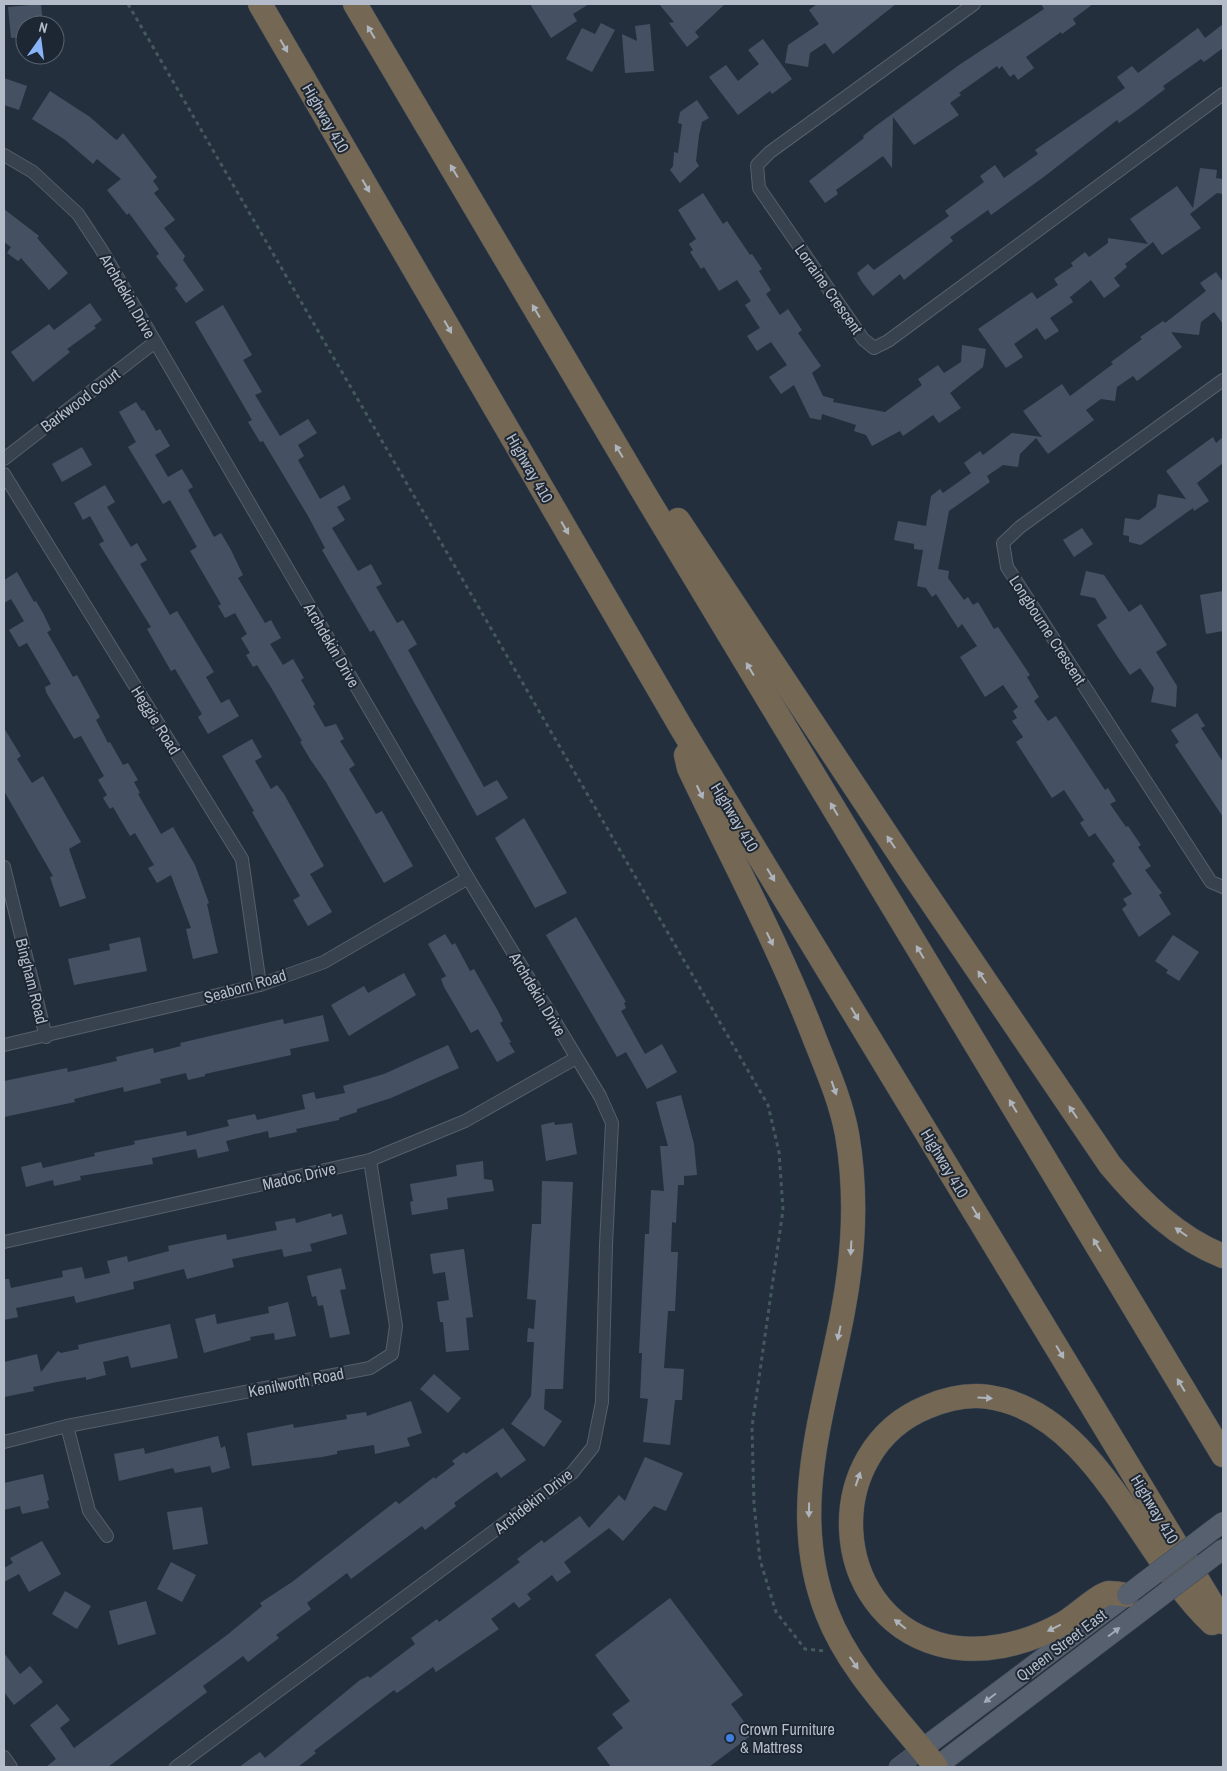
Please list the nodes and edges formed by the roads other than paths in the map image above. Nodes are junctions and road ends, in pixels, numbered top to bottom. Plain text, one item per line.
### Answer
1 (260, 4) edge
2 (355, 4) edge
3 (974, 4) edge
4 (1223, 94) edge
5 (4, 156) edge
6 (155, 342) junction
7 (1223, 380) edge
8 (4, 459) edge
9 (4, 474) edge
10 (644, 493) junction
11 (682, 729) junction
12 (4, 867) edge
13 (468, 878) junction
14 (1223, 887) edge
15 (260, 985) junction
16 (46, 1037) junction
17 (4, 1045) edge
18 (576, 1058) junction
19 (370, 1160) junction
20 (4, 1242) edge
21 (1223, 1256) edge
22 (67, 1426) junction
23 (1215, 1433) edge
24 (4, 1442) edge
25 (1223, 1455) edge
26 (1223, 1522) edge
27 (107, 1536) dead end
28 (1223, 1549) edge
29 (1133, 1604) junction
30 (1223, 1622) edge
31 (1223, 1633) edge
32 (4, 1757) edge
33 (931, 1761) edge
34 (12, 1767) edge
35 (176, 1767) edge
36 (898, 1767) edge

1 -> 11 highway, Highway 410
10 -> 2 highway
3 - 4 street, Lorraine Crescent
5 - 6 street, Archdekin Drive
6 - 8 street, Barkwood Court
6 - 13 street, Archdekin Drive
7 - 14 street, Longbourne Crescent
9 - 15 street, Heggie Road
21 -> 10 highway
23 -> 10 highway
11 -> 30 highway, Highway 410
11 -> 33 highway
12 - 16 street, Bingham Road
13 - 15 street, Seaborn Road
13 - 18 street, Archdekin Drive
15 - 16 street, Seaborn Road
16 - 17 street, Seaborn Road
18 - 19 street, Madoc Drive
18 - 35 street, Archdekin Drive
19 - 20 street, Madoc Drive
19 - 22 street, Kenilworth Road
22 - 24 street, Kenilworth Road
22 - 27 street
23 - 25 highway
26 - 29 main road, Queen Street East, bridge
28 - 29 main road, Queen Street East, bridge
29 -> 31 highway
29 - 33 main road, Queen Street East
32 - 34 street
33 - 36 main road, Queen Street East

